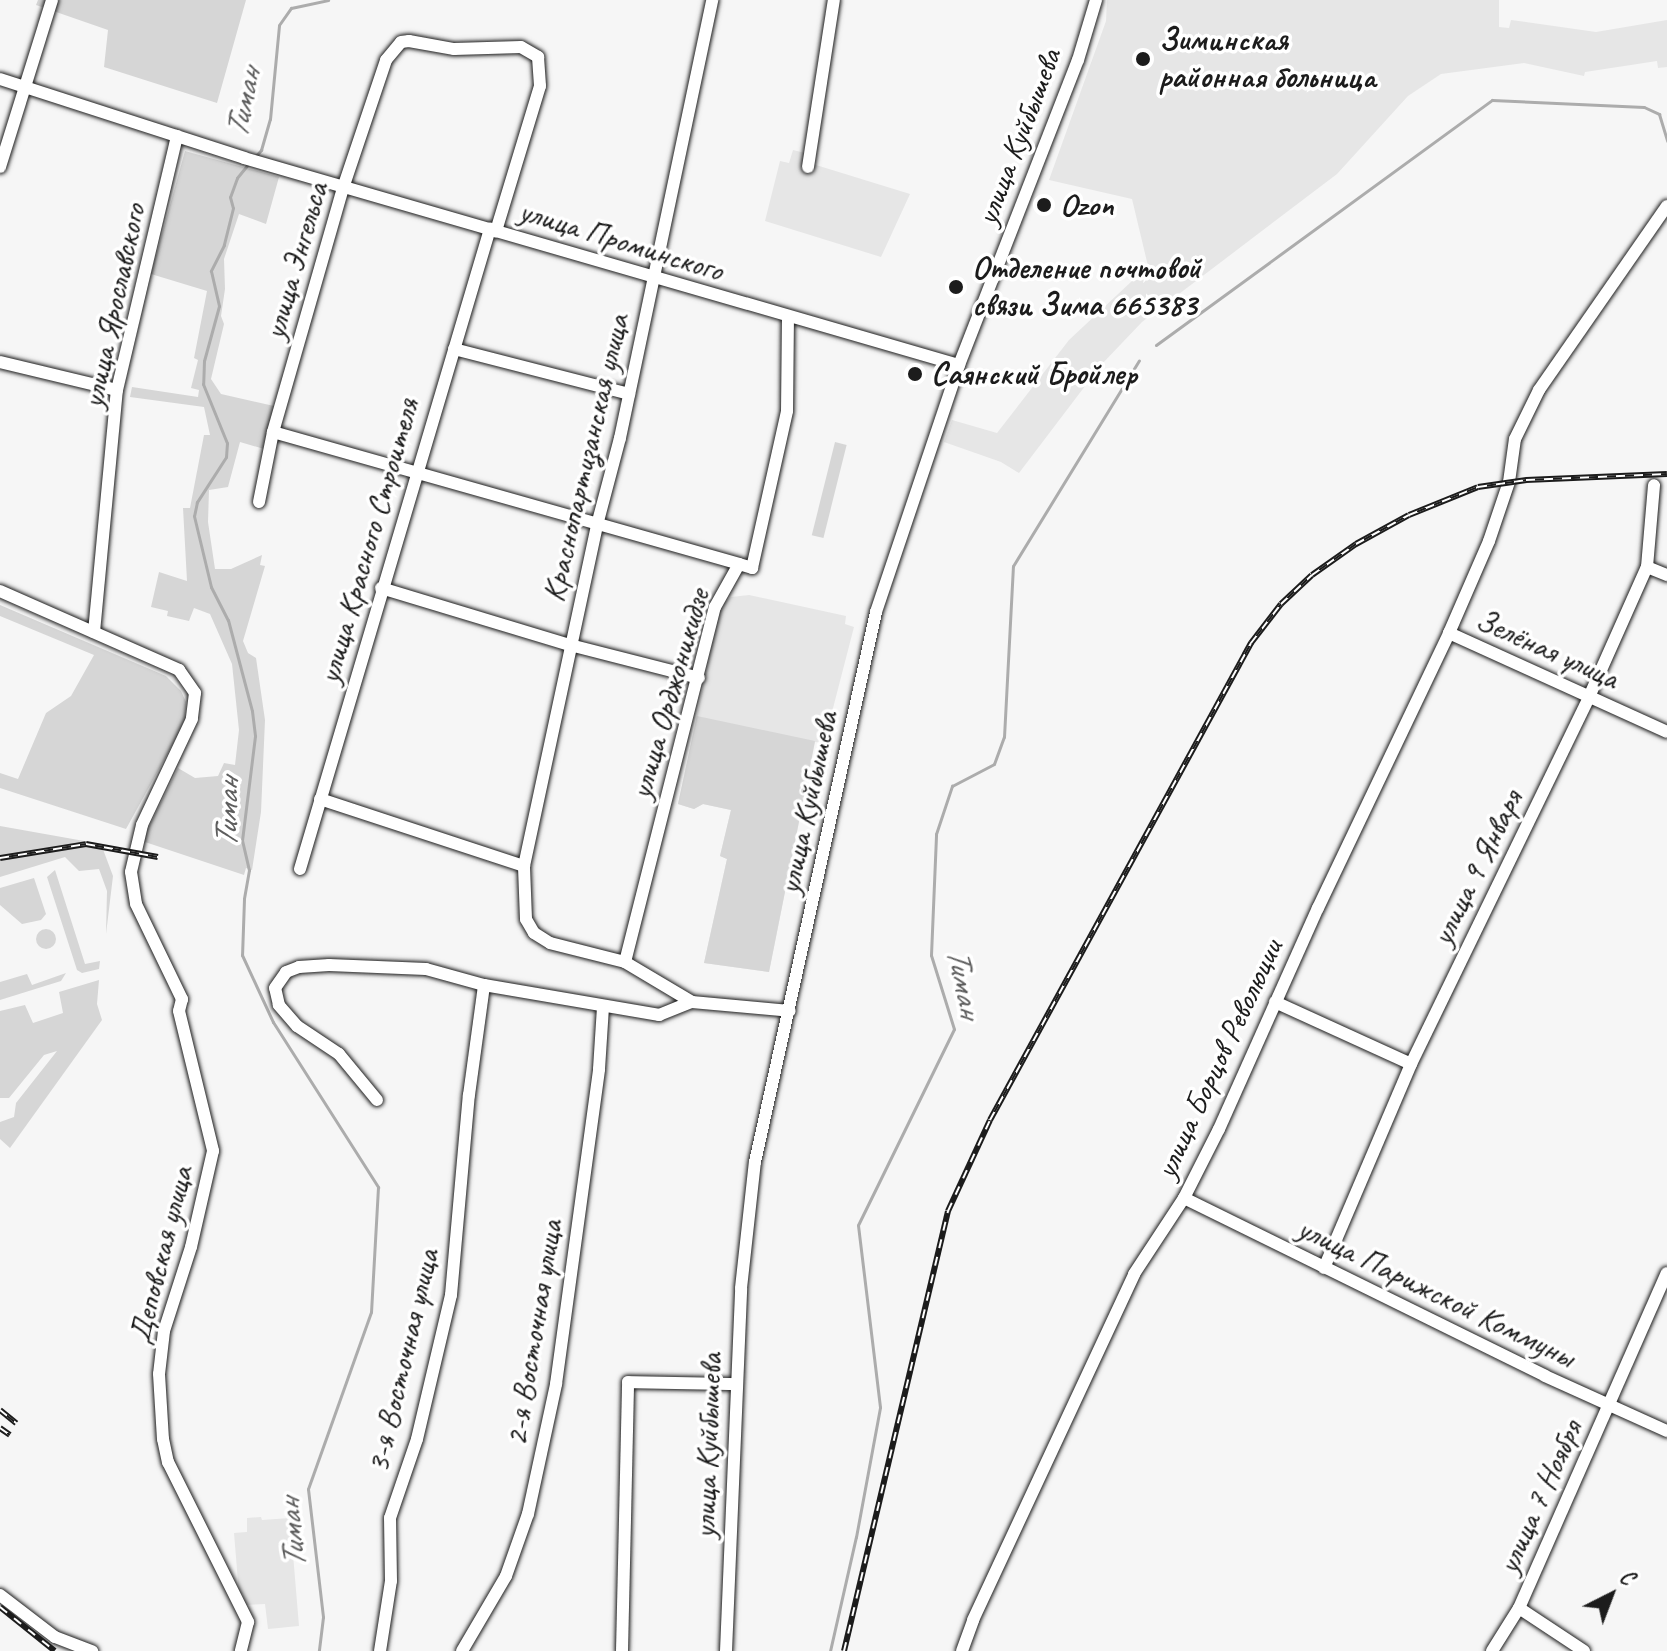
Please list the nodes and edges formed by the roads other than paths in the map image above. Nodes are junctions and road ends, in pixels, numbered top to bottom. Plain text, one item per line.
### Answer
1 (52, 0) edge
2 (712, 0) edge
3 (834, 0) edge
4 (1096, 0) edge
5 (521, 47) joint
6 (0, 79) edge
7 (24, 87) junction
8 (177, 136) junction
9 (0, 167) edge
10 (808, 167) dead end
11 (343, 188) junction
12 (1667, 206) edge
13 (493, 230) junction
14 (654, 277) junction
15 (788, 317) junction
16 (454, 349) junction
17 (0, 362) edge
18 (959, 365) junction
19 (117, 390) junction
20 (629, 394) junction
21 (273, 432) junction
22 (414, 472) junction
23 (1654, 485) dead end
24 (259, 502) dead end
25 (597, 525) junction
26 (739, 564) junction
27 (1647, 567) junction
28 (1667, 575) edge
29 (381, 588) junction
30 (0, 591) edge
31 (94, 632) junction
32 (1449, 633) junction
33 (570, 645) junction
34 (699, 678) junction
35 (1589, 697) junction
36 (1667, 732) edge
37 (320, 799) junction
38 (524, 866) junction
39 (300, 869) dead end
40 (625, 962) junction
41 (484, 985) junction
42 (692, 1002) junction
43 (1275, 1002) junction
44 (603, 1007) junction
45 (790, 1011) junction
46 (1411, 1064) junction
47 (377, 1100) dead end
48 (1184, 1198) junction
49 (1324, 1268) junction
50 (1667, 1273) edge
51 (736, 1384) junction
52 (1610, 1405) junction
53 (1667, 1431) edge
54 (0, 1595) edge
55 (1519, 1608) junction
56 (92, 1651) edge
57 (241, 1651) edge
58 (380, 1651) edge
59 (462, 1651) edge
60 (622, 1651) edge
61 (726, 1651) edge
62 (962, 1651) edge
63 (1492, 1651) edge
64 (1584, 1651) edge

1 - 7 street
2 - 14 street, Краснопартизанская улица
3 - 10 street
4 - 18 street, улица Куйбышева
5 - 11 street, улица Энгельса
5 - 13 street, улица Красного Строителя
6 - 7 street
7 - 8 street
7 - 9 street
8 - 11 street, улица Проминского
8 - 19 street, улица Ярославского
11 - 13 street, улица Проминского
11 - 21 street, улица Энгельса
12 - 32 street, улица Борцов Революции
13 - 14 street, улица Проминского
13 - 16 street, улица Красного Строителя
14 - 15 street, улица Проминского
14 - 20 street, Краснопартизанская улица
15 - 18 street, улица Проминского
15 - 26 street, улица Орджоникидзе
16 - 20 street
16 - 22 street, улица Красного Строителя
17 - 19 street
18 - 45 street, улица Куйбышева
19 - 31 street, улица Ярославского
20 - 25 street, Краснопартизанская улица
21 - 22 street
21 - 24 street, улица Энгельса
22 - 25 street
22 - 29 street, улица Красного Строителя
23 - 27 street, улица 9 Января
25 - 26 street
25 - 33 street, Краснопартизанская улица
26 - 34 street, улица Орджоникидзе
27 - 28 street
27 - 35 street, улица 9 Января
29 - 33 street
29 - 37 street, улица Красного Строителя
30 - 31 street
31 - 57 street, Деповская улица
32 - 35 street, Зелёная улица
32 - 43 street, улица Борцов Революции
33 - 34 street
33 - 38 street, Краснопартизанская улица
34 - 40 street, улица Орджоникидзе
35 - 36 street, Зелёная улица
35 - 46 street, улица 9 Января
37 - 38 street
37 - 39 street, улица Красного Строителя
38 - 40 street, Краснопартизанская улица
40 - 42 street
41 - 44 street
41 - 47 street
41 - 58 street, 3-я Восточная улица
42 - 44 street
42 - 45 street
43 - 46 street
43 - 48 street, улица Борцов Революции
44 - 59 street, 2-я Восточная улица
45 - 51 street, улица Куйбышева
46 - 49 street, улица 9 Января
48 - 49 street, улица Парижской Коммуны
48 - 62 street, улица Борцов Революции
49 - 52 street, улица Парижской Коммуны
50 - 52 street, улица 7 Ноября
51 - 60 street
51 - 61 street, улица Куйбышева
52 - 53 street, улица Парижской Коммуны
52 - 55 street, улица 7 Ноября
54 - 56 street
55 - 63 street, улица 7 Ноября
55 - 64 street

